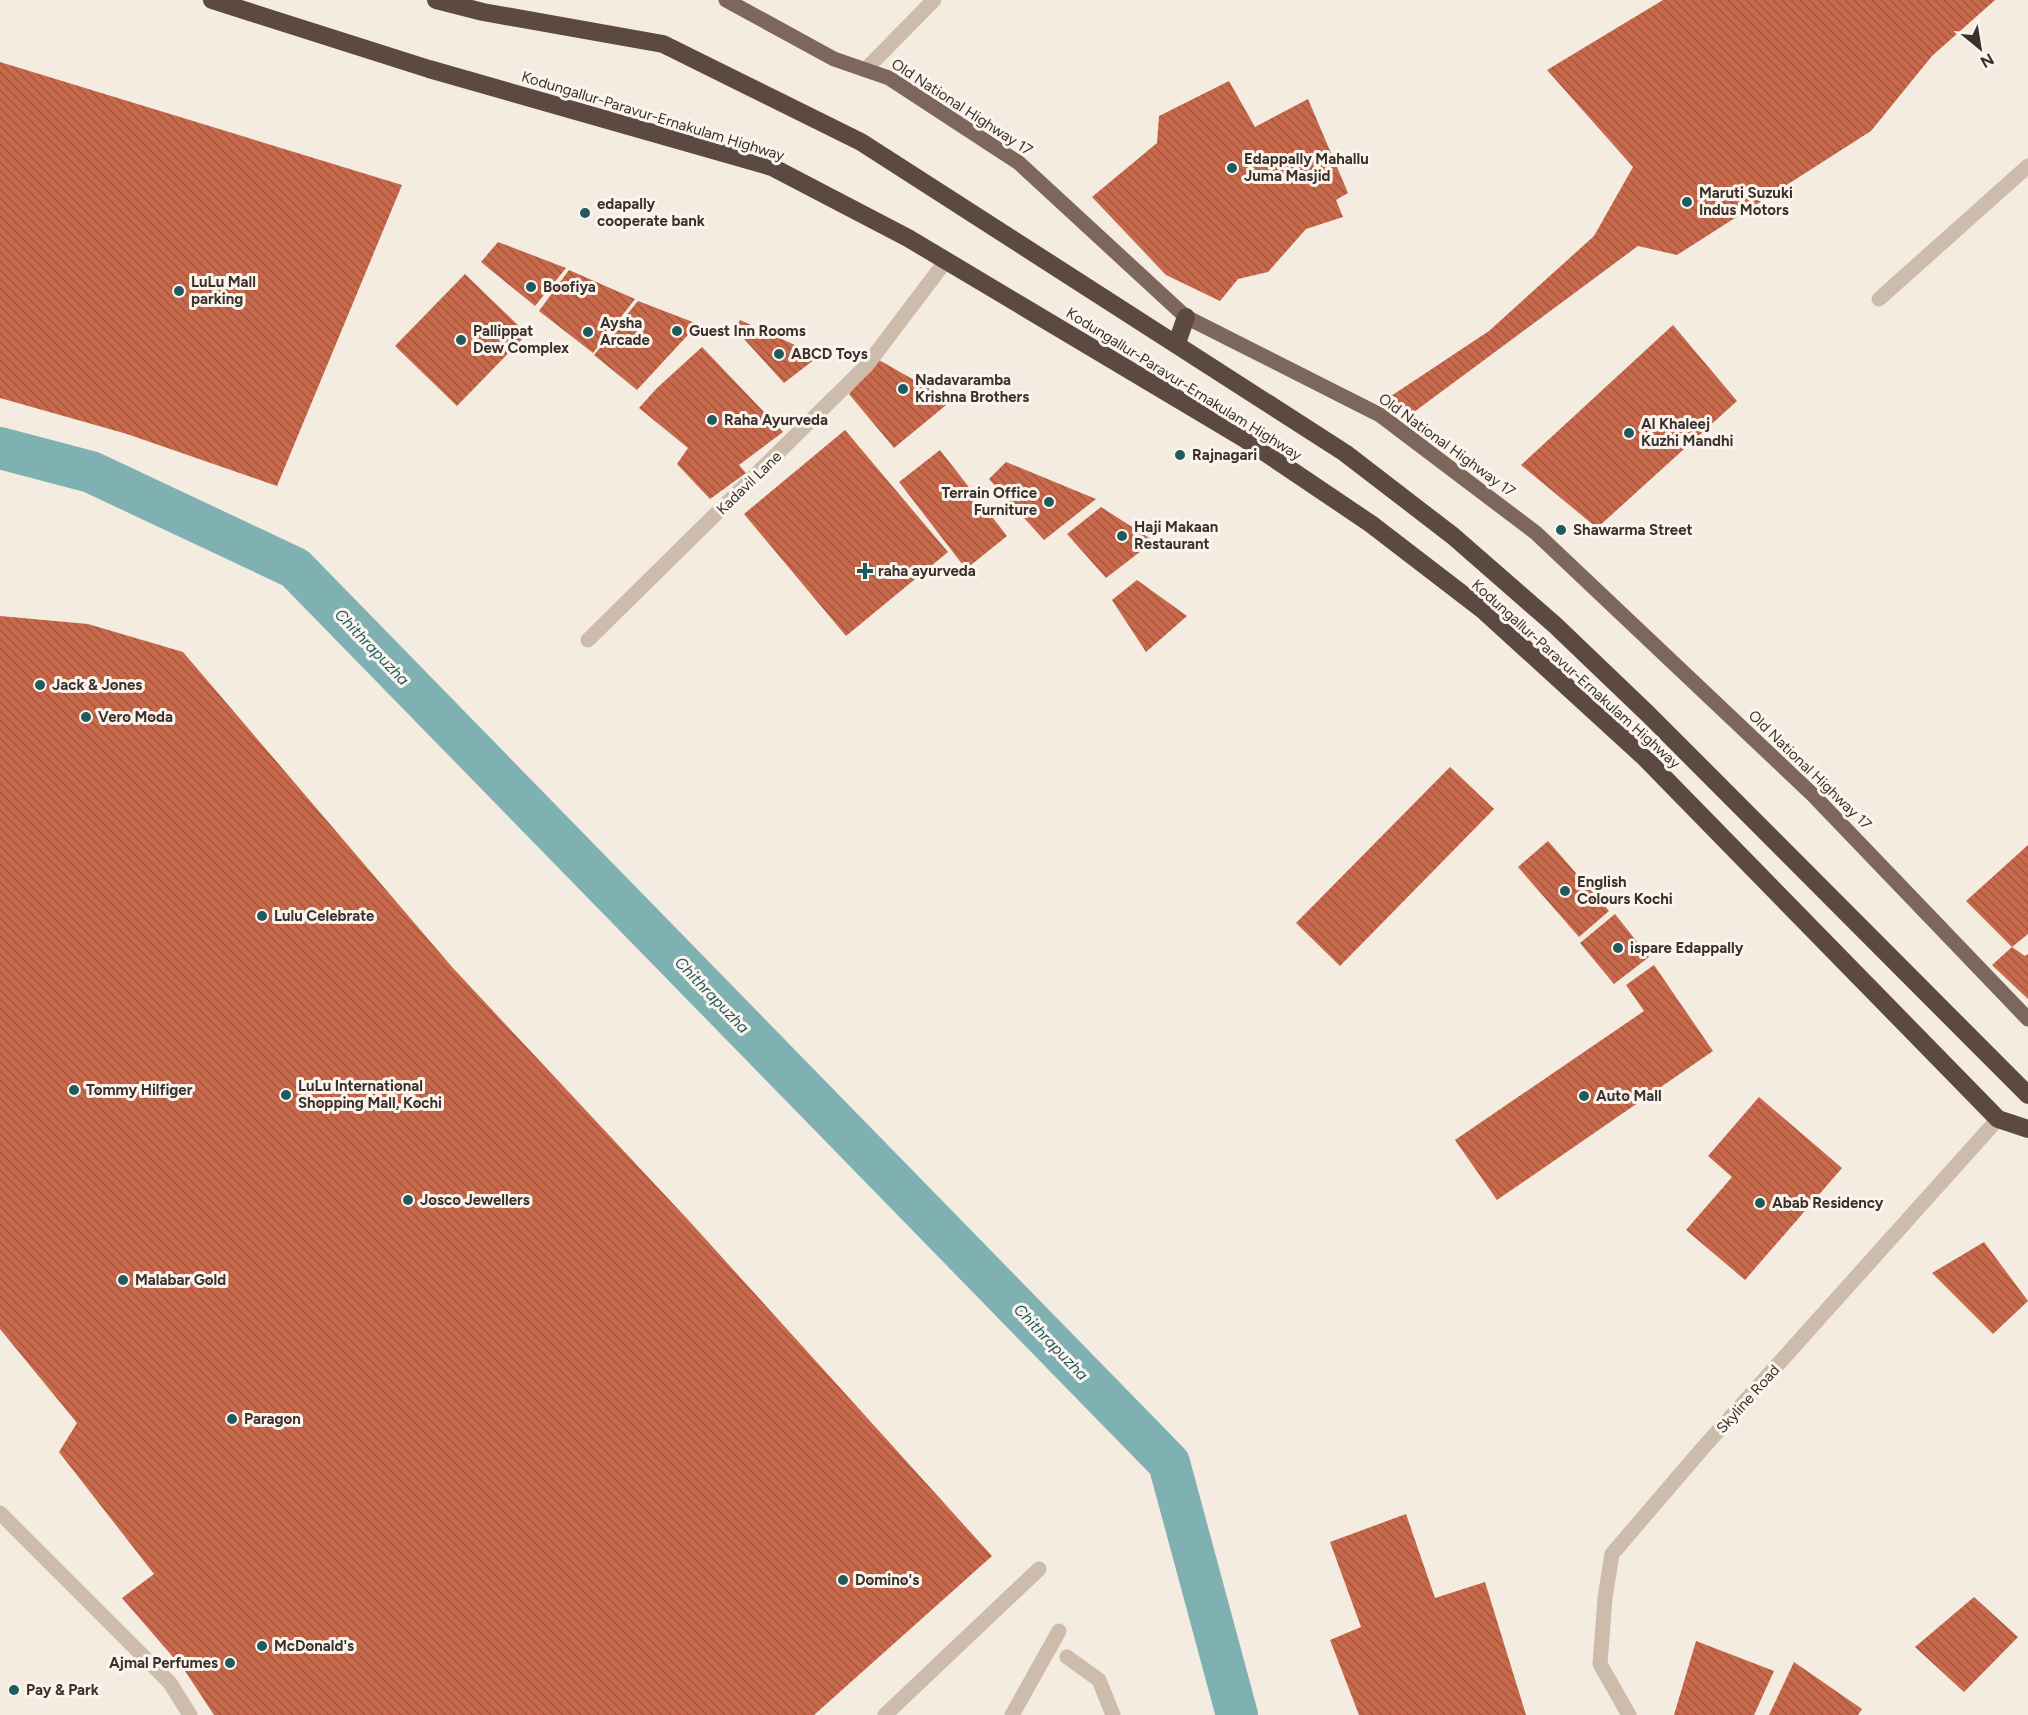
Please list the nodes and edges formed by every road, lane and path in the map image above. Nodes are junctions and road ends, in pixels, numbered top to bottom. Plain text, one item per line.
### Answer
1 (212, 0) edge
2 (436, 0) edge
3 (726, 0) edge
4 (934, 0) edge
5 (865, 70) junction
6 (2028, 166) edge
7 (945, 262) junction
8 (1879, 299) dead end
9 (1186, 317) junction
10 (1177, 343) junction
11 (588, 640) dead end
12 (2028, 1019) edge
13 (2028, 1095) edge
14 (1998, 1119) junction
15 (2028, 1129) edge
16 (0, 1513) edge
17 (1039, 1569) dead end
18 (1059, 1630) dead end
19 (1067, 1657) dead end
20 (190, 1715) edge
21 (885, 1715) edge
22 (1012, 1715) edge
23 (1113, 1715) edge
24 (1629, 1715) edge

1 - 7 highway, Kodungallur-Paravur-Ernakulam Highway
2 - 10 highway, Kodungallur-Paravur-Ernakulam Highway
3 - 5 main road, Old National Highway 17
4 - 5 street
5 - 9 main road, Old National Highway 17
6 - 8 street
7 - 11 street, Kadavil Lane
7 - 14 highway, Kodungallur-Paravur-Ernakulam Highway
9 - 10 highway
9 - 12 main road, Old National Highway 17
10 - 13 highway, Kodungallur-Paravur-Ernakulam Highway
14 - 15 highway, Kodungallur-Paravur-Ernakulam Highway
14 - 24 street, Skyline Road
16 - 20 street
17 - 21 street
18 - 22 street
19 - 23 street

